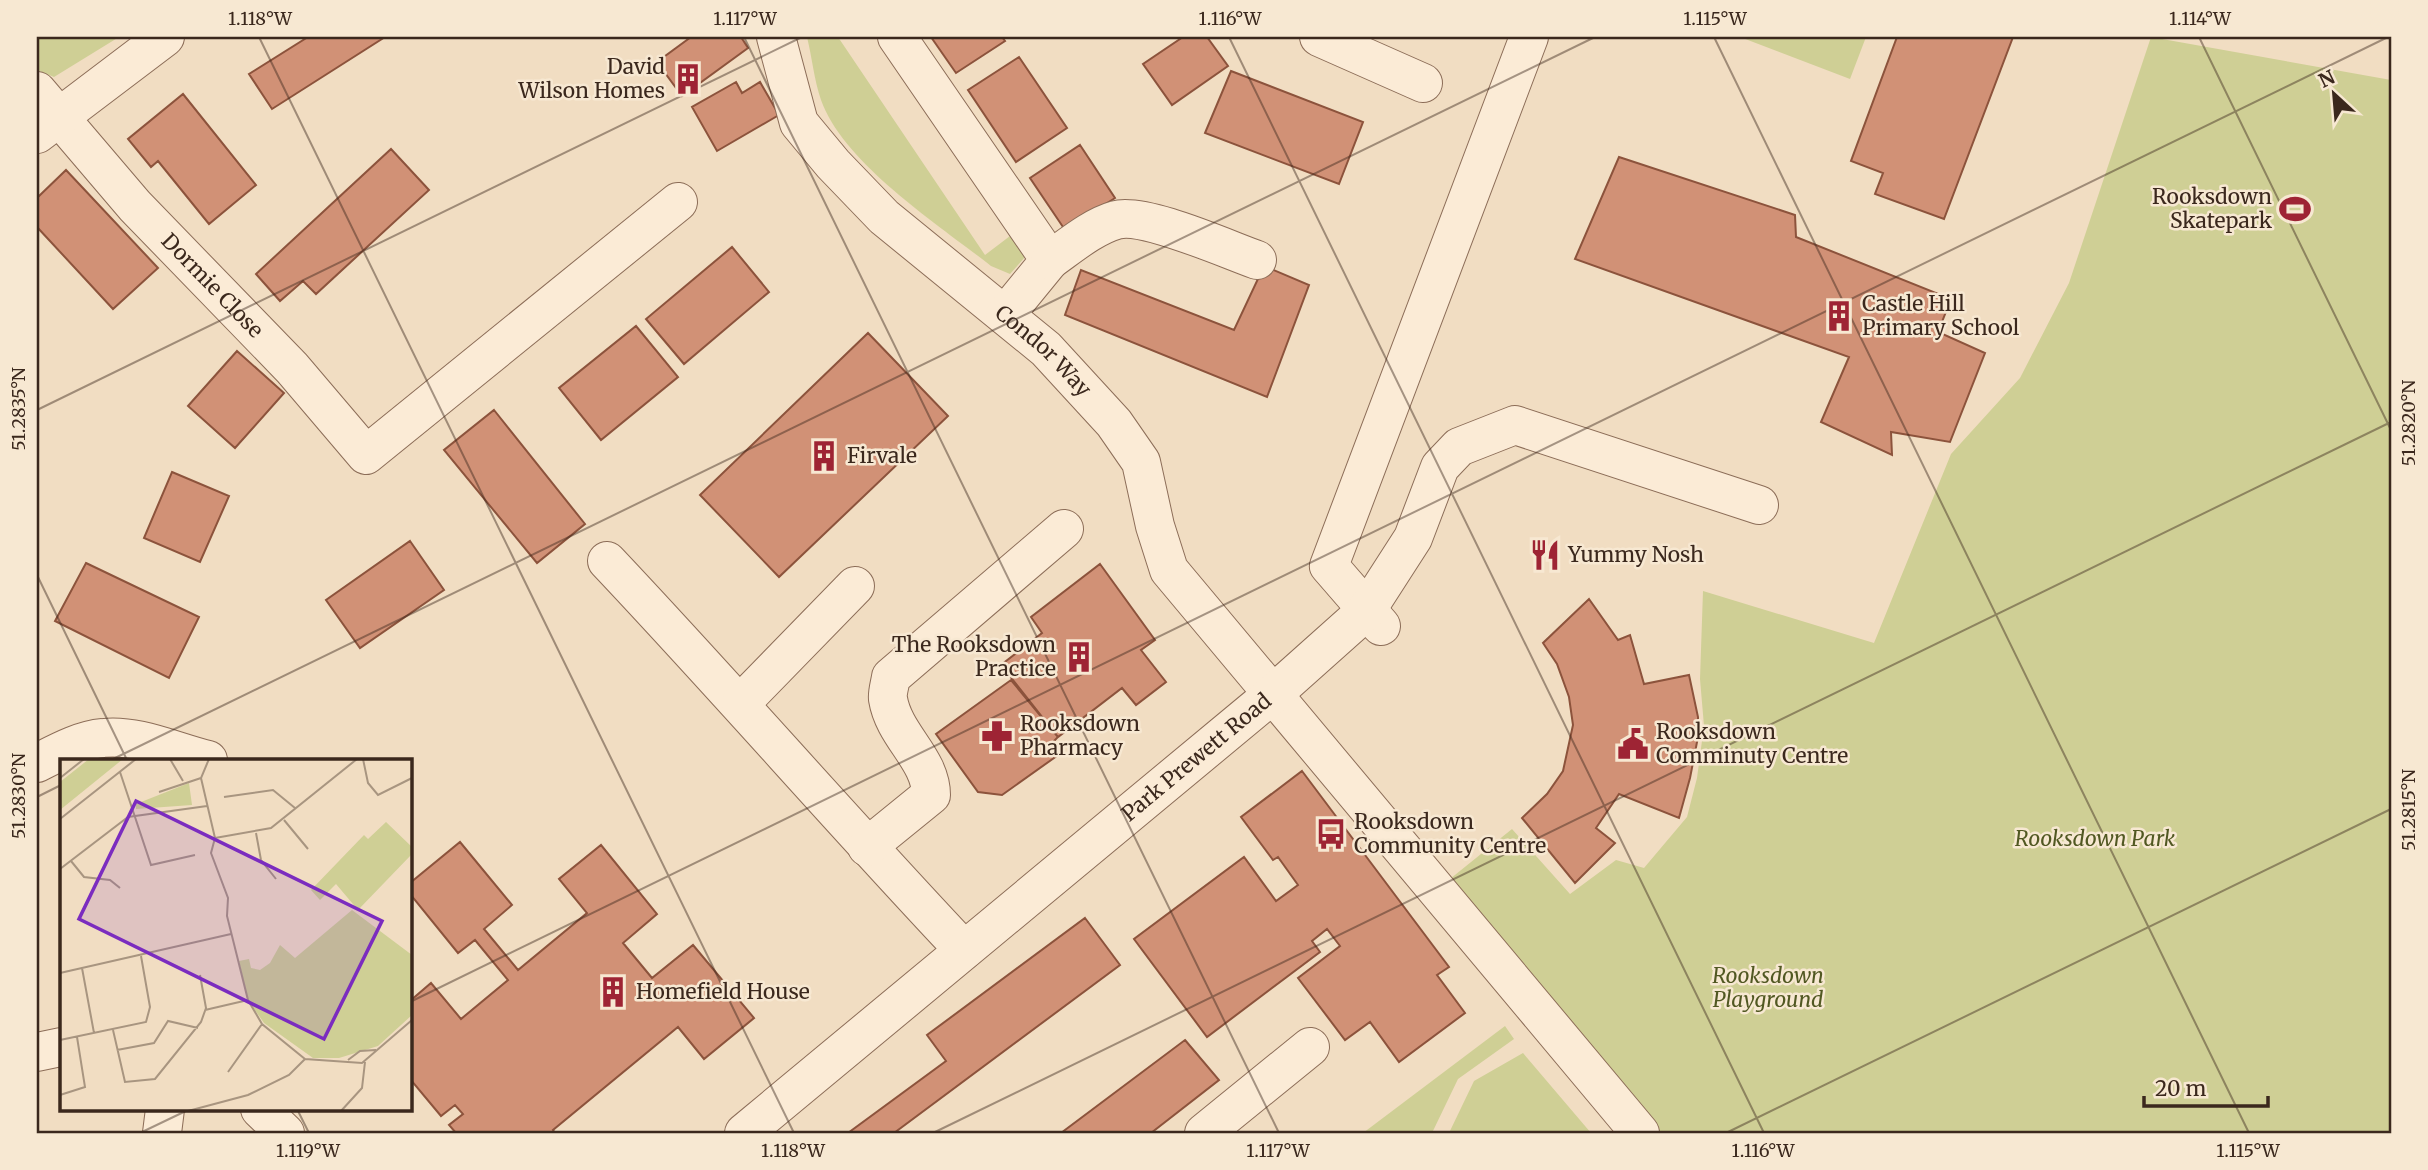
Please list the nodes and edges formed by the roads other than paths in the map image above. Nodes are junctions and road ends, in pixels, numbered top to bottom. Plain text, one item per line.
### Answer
1 (166, 37) edge
2 (776, 37) edge
3 (897, 37) edge
4 (1319, 37) edge
5 (1530, 37) edge
6 (1423, 83) dead end
7 (45, 114) edge
8 (678, 202) dead end
9 (1050, 260) junction
10 (1257, 260) dead end
11 (1005, 315) junction
12 (1759, 505) dead end
13 (1064, 529) dead end
14 (607, 561) dead end
15 (855, 586) dead end
16 (1373, 619) junction
17 (1273, 694) junction
18 (741, 703) junction
19 (201, 759) edge
20 (37, 762) edge
21 (867, 847) junction
22 (964, 950) junction
23 (60, 1047) edge
24 (1310, 1047) dead end
25 (37, 1052) edge
26 (165, 1110) edge
27 (261, 1110) edge
28 (162, 1133) edge
29 (285, 1133) edge
30 (744, 1133) edge
31 (1204, 1133) edge
32 (1640, 1133) edge

1 - 7 street
2 - 11 street, Condor Way
3 - 9 street
4 - 6 street
5 - 16 street
7 - 8 street, Dormie Close
9 - 10 street
9 - 11 street
11 - 17 street, Condor Way
12 - 16 street
13 - 21 street
14 - 18 street
15 - 18 street
16 - 17 street
17 - 22 street, Park Prewett Road
17 - 32 street, Park Prewett Road
18 - 21 street
19 - 20 street
21 - 22 street
22 - 30 street, Park Prewett Road
23 - 25 street
24 - 31 street
26 - 28 street
27 - 29 street

